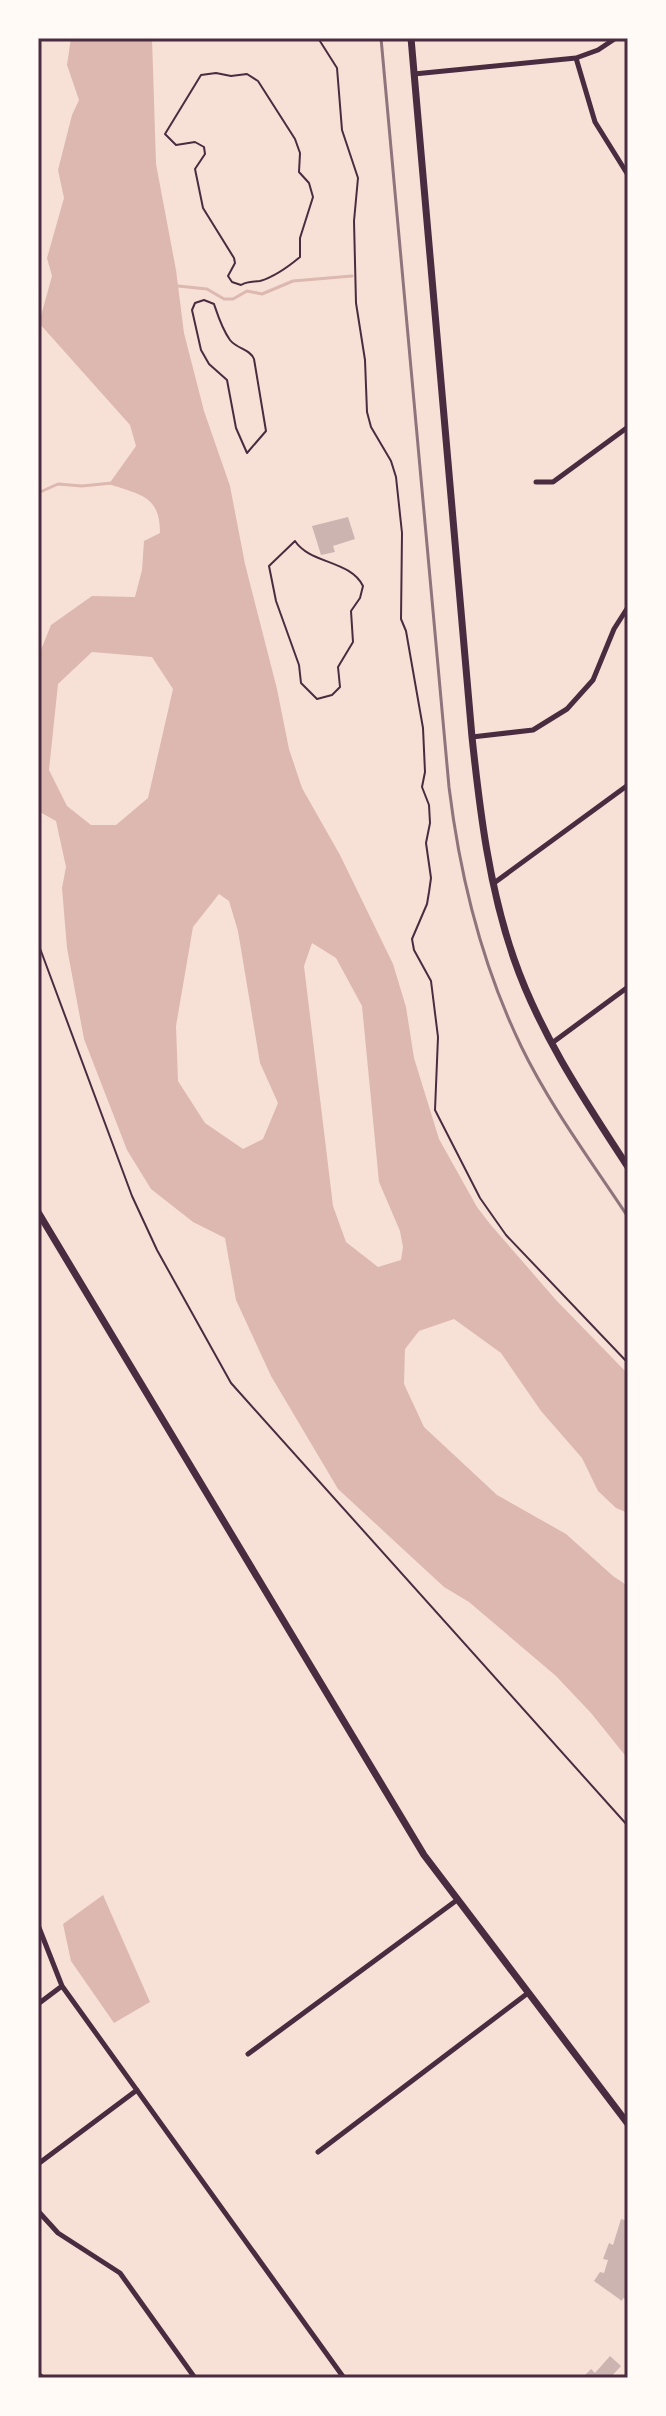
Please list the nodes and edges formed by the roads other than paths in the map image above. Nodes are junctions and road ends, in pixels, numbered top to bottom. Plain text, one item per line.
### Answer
1 (411, 38) edge
2 (616, 38) edge
3 (576, 58) junction
4 (414, 74) junction
5 (628, 175) edge
6 (628, 427) edge
7 (536, 482) dead end
8 (628, 607) edge
9 (472, 737) junction
10 (628, 785) edge
11 (493, 884) junction
12 (628, 987) edge
13 (552, 1043) junction
14 (628, 1167) edge
15 (38, 1212) edge
16 (457, 1900) junction
17 (38, 1925) edge
18 (62, 1986) junction
19 (528, 1993) junction
20 (38, 2004) edge
21 (248, 2054) dead end
22 (137, 2090) junction
23 (628, 2124) edge
24 (318, 2152) dead end
25 (38, 2164) edge
26 (38, 2211) edge
27 (38, 2374) edge
28 (43, 2378) edge
29 (195, 2378) edge
30 (344, 2378) edge

1 - 4 main road
2 - 3 street
3 - 4 street
3 - 5 street
4 - 9 main road
6 - 7 street
8 - 9 street
9 - 11 main road
10 - 11 street
11 - 13 main road
12 - 13 street
13 - 14 main road
15 - 16 main road
16 - 19 main road
16 - 21 street
17 - 18 street
18 - 20 street
18 - 22 street
19 - 23 main road
19 - 24 street
22 - 25 street
22 - 30 street
26 - 29 street
27 - 28 street

